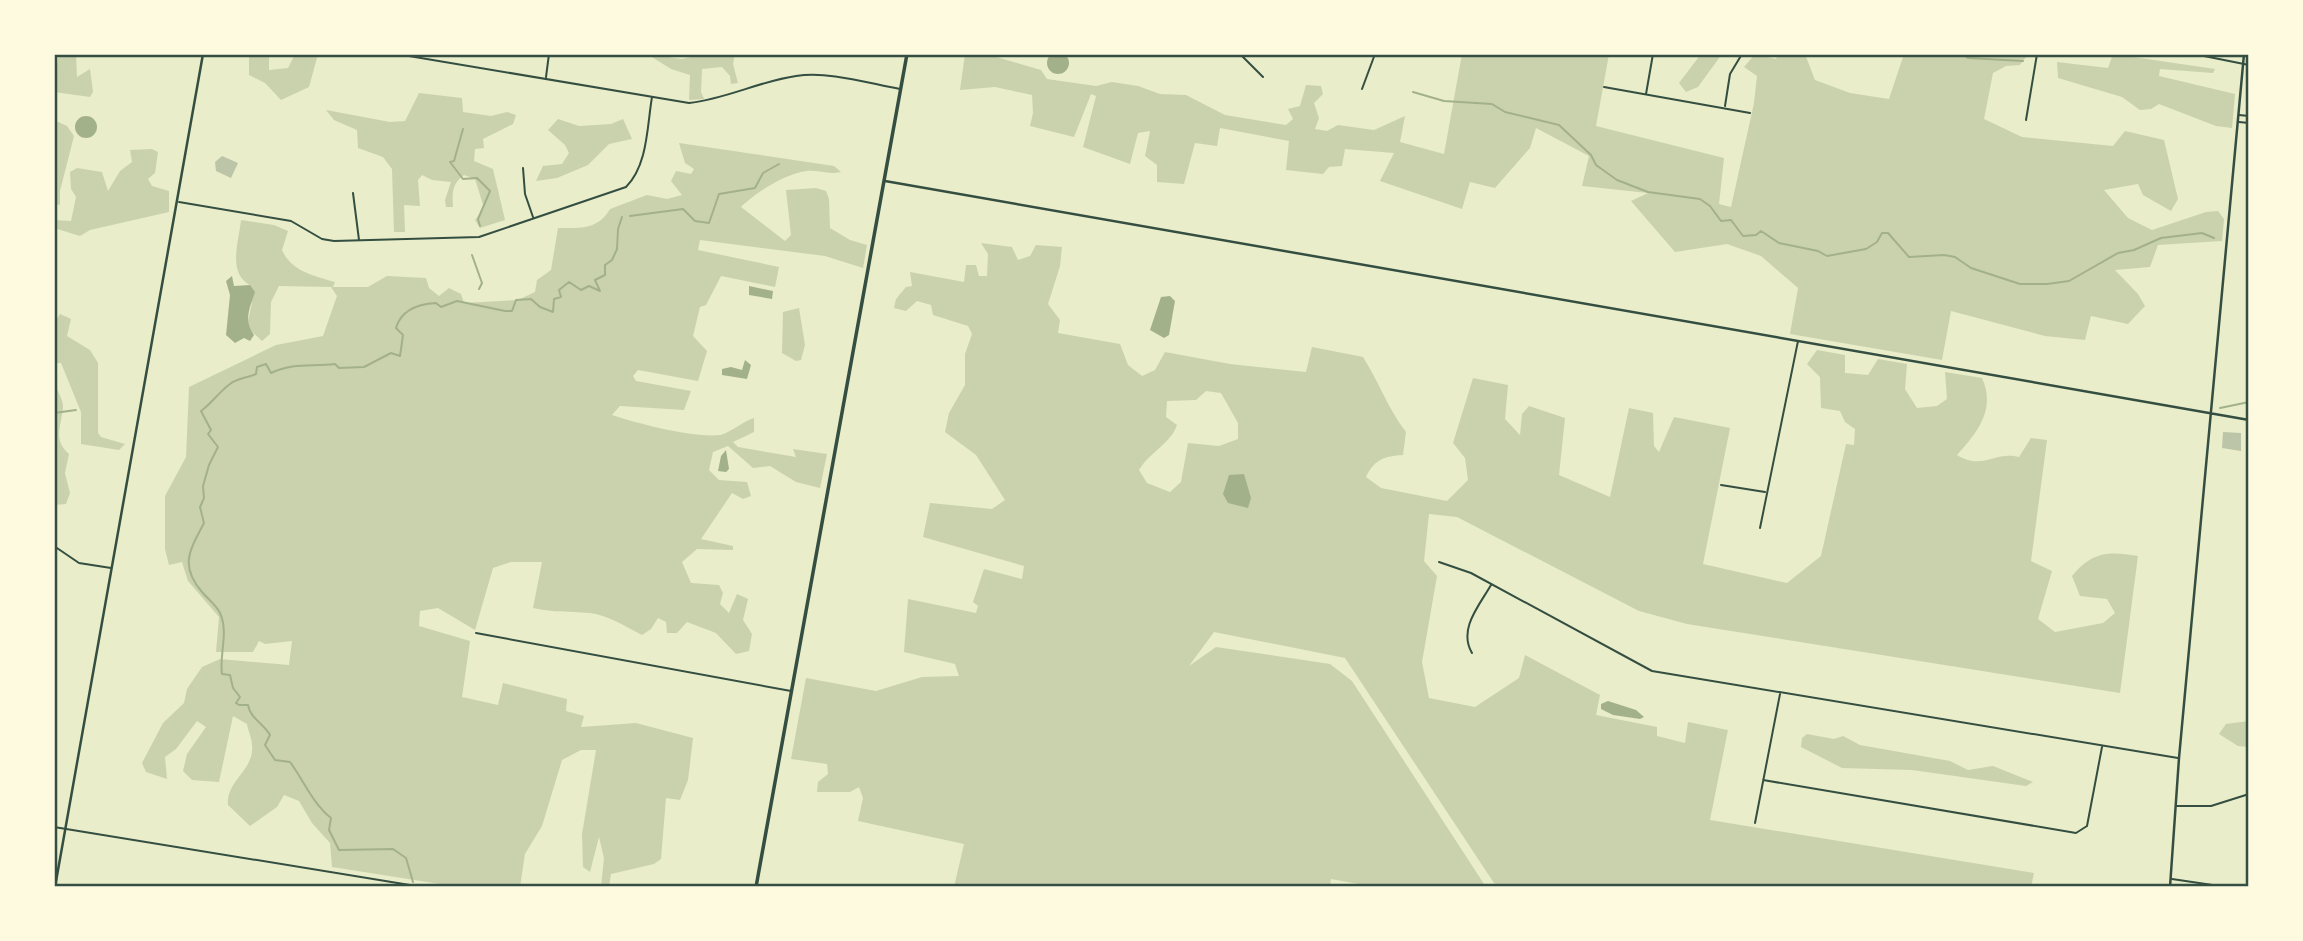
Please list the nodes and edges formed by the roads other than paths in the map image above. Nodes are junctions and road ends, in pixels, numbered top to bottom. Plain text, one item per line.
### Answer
1 (203, 54) edge
2 (397, 54) edge
3 (549, 54) edge
4 (908, 54) edge
5 (1240, 54) edge
6 (1375, 54) edge
7 (1653, 54) edge
8 (1742, 54) edge
9 (2036, 54) edge
10 (2194, 54) edge
11 (2244, 54) edge
12 (2244, 64) junction
13 (2249, 65) edge
14 (1264, 77) dead end
15 (545, 78) junction
16 (1604, 87) dead end
17 (901, 89) junction
18 (1362, 89) dead end
19 (1646, 94) junction
20 (652, 97) junction
21 (1724, 107) junction
22 (1750, 113) dead end
23 (2238, 115) junction
24 (2249, 117) edge
25 (2026, 120) dead end
26 (2238, 121) junction
27 (2249, 123) edge
28 (523, 168) dead end
29 (884, 181) junction
30 (353, 193) dead end
31 (177, 202) junction
32 (533, 218) junction
33 (359, 241) junction
34 (1798, 340) junction
35 (2212, 414) junction
36 (2249, 420) edge
37 (1721, 485) dead end
38 (1766, 492) junction
39 (1759, 528) dead end
40 (54, 546) edge
41 (1439, 562) dead end
42 (112, 568) junction
43 (1491, 585) junction
44 (476, 633) dead end
45 (1472, 653) dead end
46 (792, 691) junction
47 (1781, 693) junction
48 (2102, 746) junction
49 (2179, 758) junction
50 (1763, 780) junction
51 (2249, 794) edge
52 (2176, 806) junction
53 (1755, 823) dead end
54 (54, 827) edge
55 (66, 830) junction
56 (2171, 879) junction
57 (2249, 886) edge
58 (55, 887) edge
59 (422, 887) edge
60 (756, 887) edge
61 (2170, 887) edge

1 - 31 street
2 - 15 street
3 - 15 street
4 - 17 main road
5 - 14 street
6 - 18 street
7 - 19 street
8 - 21 street
9 - 25 street
10 - 12 street
11 - 12 street
12 - 13 street
12 - 23 street
15 - 20 street
16 - 19 street
17 - 20 street
17 - 29 main road
19 - 21 street
20 - 32 street
21 - 22 street
23 - 24 street
23 - 26 street
26 - 27 street
26 - 35 street
28 - 32 street
29 - 34 street
29 - 46 main road
30 - 33 street
31 - 33 street
31 - 42 street
32 - 33 street
34 - 35 street
34 - 38 street
35 - 36 street
35 - 49 street
37 - 38 street
38 - 39 street
40 - 42 street
41 - 43 street
42 - 55 street
43 - 45 street
43 - 47 street
44 - 46 street
46 - 60 main road
47 - 48 street
47 - 50 street
48 - 49 street
48 - 50 street
49 - 52 street
50 - 53 street
51 - 52 street
52 - 56 street
54 - 55 street
55 - 58 street
55 - 59 street
56 - 57 street
56 - 61 street

